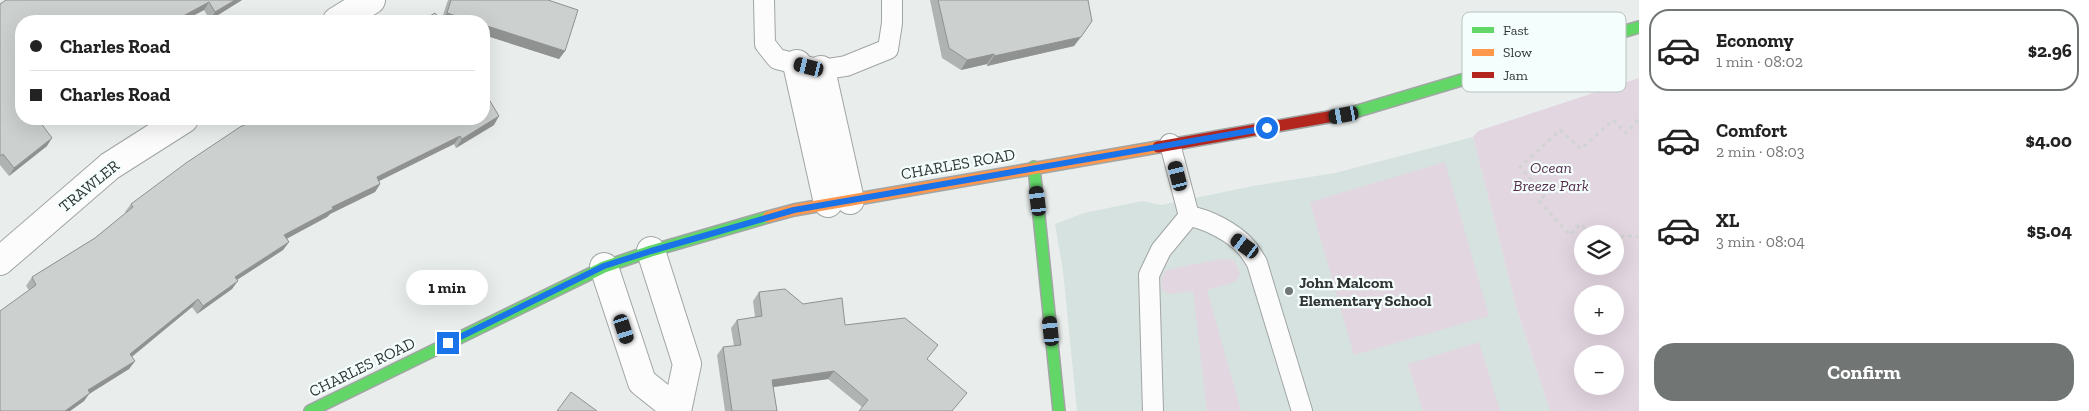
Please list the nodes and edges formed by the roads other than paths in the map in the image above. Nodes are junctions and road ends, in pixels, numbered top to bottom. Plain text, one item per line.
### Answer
1 (371, 0) edge
2 (764, 0) edge
3 (892, 0) edge
4 (347, 15) edge
5 (1639, 27) edge
6 (1626, 31) edge
7 (809, 67) junction
8 (1462, 80) edge
9 (175, 125) edge
10 (1170, 144) junction
11 (1034, 167) junction
12 (839, 202) junction
13 (1189, 216) junction
14 (651, 251) junction
15 (0, 262) edge
16 (604, 266) junction
17 (677, 410) edge
18 (310, 411) edge
19 (1059, 411) edge
20 (1153, 411) edge
21 (1302, 411) edge

1 - 4 street
2 - 7 lane
3 - 7 lane
5 - 6 street, CHARLES ROAD
7 - 12 street
8 - 10 street, CHARLES ROAD
9 - 15 street, TRAWLER
10 - 11 street, CHARLES ROAD
10 - 13 lane
11 - 12 street, CHARLES ROAD
11 - 19 street
12 - 14 street, CHARLES ROAD
13 - 20 lane
13 - 21 lane
14 - 16 street, CHARLES ROAD
14 - 17 street
16 - 17 street
16 - 18 street, CHARLES ROAD

